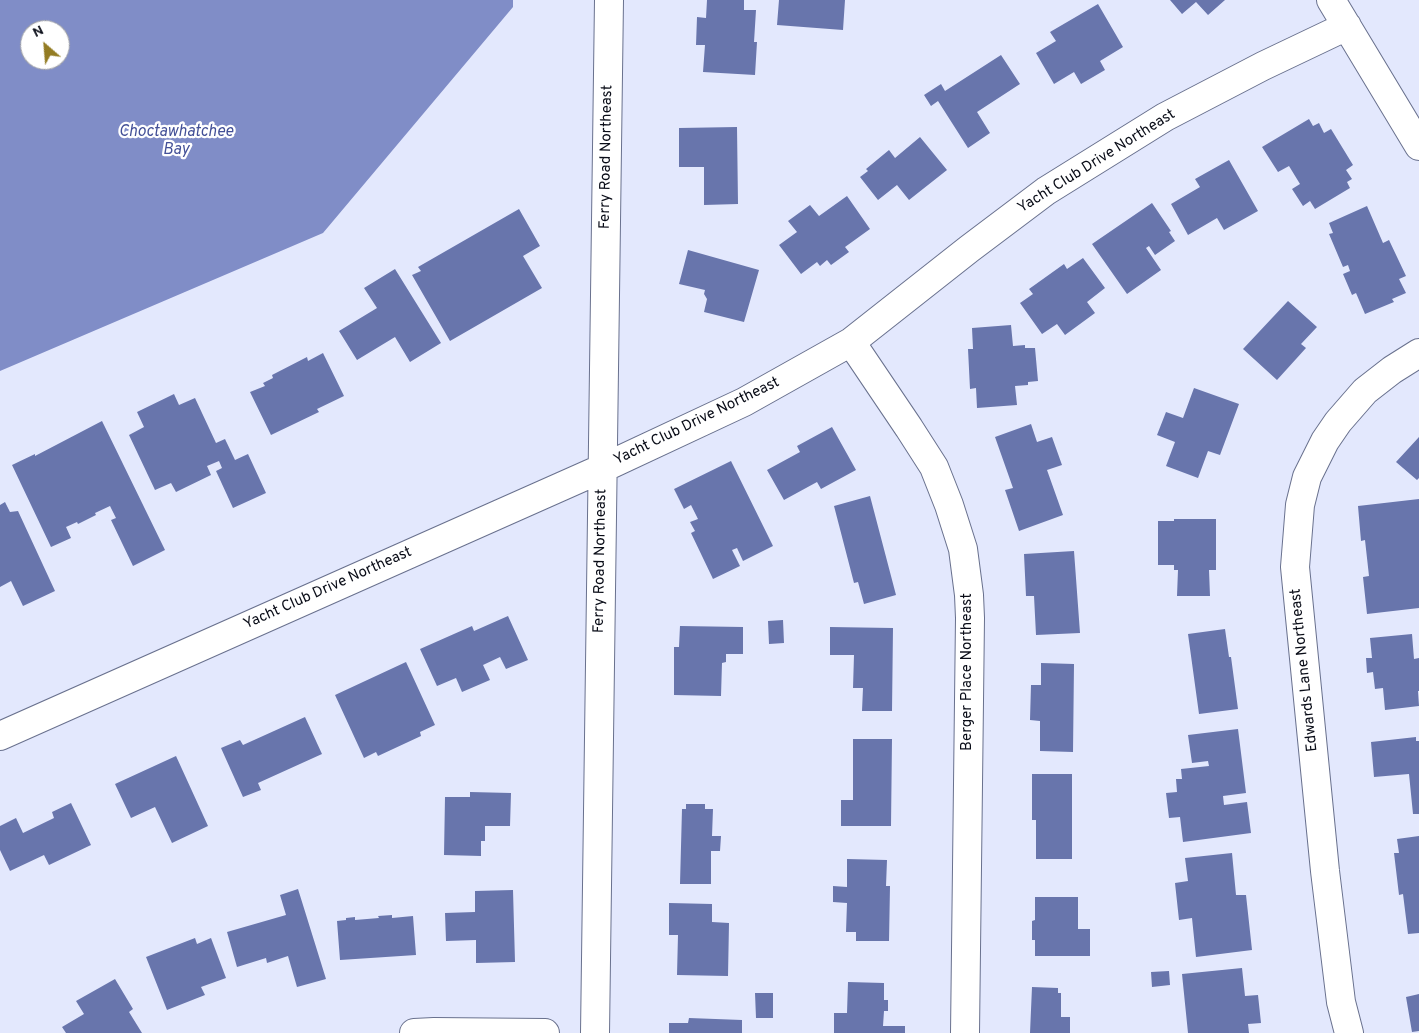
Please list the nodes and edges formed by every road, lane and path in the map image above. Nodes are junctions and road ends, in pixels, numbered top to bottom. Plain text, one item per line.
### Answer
1 (609, 0) edge
2 (1330, 0) edge
3 (1346, 26) junction
4 (1419, 146) edge
5 (851, 342) junction
6 (1419, 353) edge
7 (603, 468) junction
8 (0, 736) edge
9 (414, 1033) edge
10 (544, 1033) edge
11 (595, 1033) edge
12 (965, 1033) edge
13 (1349, 1033) edge

1 - 7 street, Ferry Road Northeast
2 - 3 street
3 - 4 street
3 - 5 street, Yacht Club Drive Northeast
5 - 7 street, Yacht Club Drive Northeast
5 - 12 street, Berger Place Northeast
6 - 13 street, Edwards Lane Northeast
7 - 8 street, Yacht Club Drive Northeast
7 - 11 street, Ferry Road Northeast
9 - 10 street

